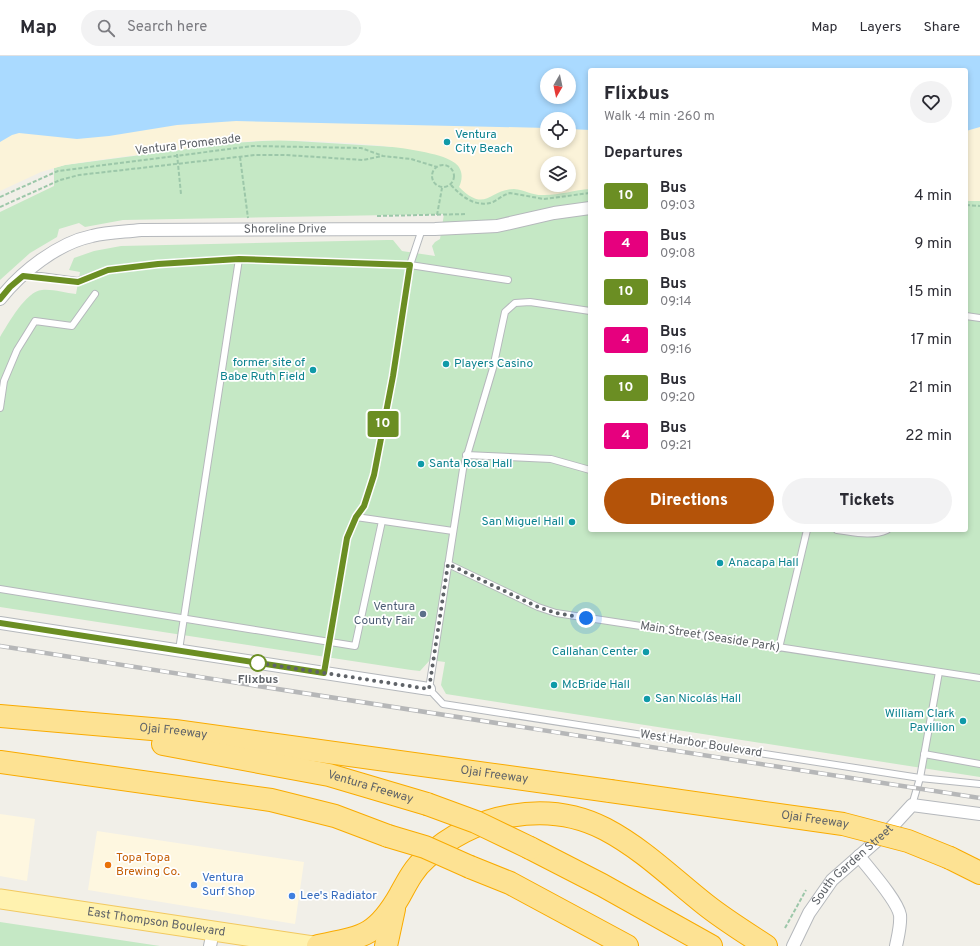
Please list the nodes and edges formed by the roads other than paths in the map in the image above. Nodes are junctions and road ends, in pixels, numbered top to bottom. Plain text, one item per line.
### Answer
1 (588, 208) edge
2 (422, 229) junction
3 (239, 259) junction
4 (410, 265) junction
5 (23, 276) junction
6 (508, 280) dead end
7 (95, 294) dead end
8 (0, 299) edge
9 (588, 310) edge
10 (968, 316) edge
11 (980, 318) edge
12 (0, 408) edge
13 (466, 455) junction
14 (588, 469) edge
15 (356, 517) junction
16 (382, 521) junction
17 (453, 531) junction
18 (808, 532) edge
19 (850, 532) edge
20 (882, 532) edge
21 (448, 564) junction
22 (0, 589) edge
23 (184, 619) junction
24 (0, 623) edge
25 (329, 642) junction
26 (779, 648) junction
27 (179, 650) junction
28 (939, 672) junction
29 (324, 673) junction
30 (980, 678) edge
31 (429, 689) junction
32 (0, 717) edge
33 (924, 754) junction
34 (0, 762) edge
35 (980, 764) edge
36 (920, 778) junction
37 (980, 784) edge
38 (912, 805) junction
39 (980, 814) edge
40 (859, 856) junction
41 (980, 873) edge
42 (0, 898) edge
43 (397, 900) junction
44 (211, 939) edge
45 (314, 946) edge
46 (318, 946) edge
47 (386, 946) edge
48 (627, 946) edge
49 (711, 946) edge
50 (766, 946) edge
51 (793, 946) edge
52 (896, 946) edge

1 - 2 street, Shoreline Drive
2 - 4 lane
2 - 5 street, Shoreline Drive
3 - 4 lane
3 - 5 lane
3 - 23 lane
4 - 6 lane
4 - 15 lane
5 - 8 street, Shoreline Drive
7 - 12 lane
9 - 13 lane
10 - 11 lane
13 - 14 lane
13 - 17 lane
15 - 16 lane
15 - 25 lane
16 - 17 lane
16 - 25 lane
17 - 21 lane
18 - 26 lane
19 - 20 lane
21 - 26 lane, Main Street (Seaside Park)
21 - 31 lane
22 - 23 lane
23 - 25 lane
23 - 27 lane
24 - 27 street
25 - 29 lane
26 - 28 lane, Main Street (Seaside Park)
27 - 29 street
28 - 30 lane, Main Street (Seaside Park)
28 - 33 lane, South Garden Street
29 - 31 street
31 - 36 lane, West Harbor Boulevard
32 - 41 highway, Ojai Freeway, bridge
32 - 49 highway, Ventura Freeway, bridge
33 - 35 lane
33 - 36 lane, South Garden Street
34 - 48 highway, bridge
36 - 37 lane, West Harbor Boulevard
36 - 38 lane, South Garden Street
38 - 39 street
38 - 40 street, South Garden Street
40 - 51 street, South Garden Street
40 - 52 street
42 - 44 main road, East Thompson Boulevard
43 - 46 highway
43 - 47 highway
43 - 50 highway
44 - 45 main road, East Thompson Boulevard

